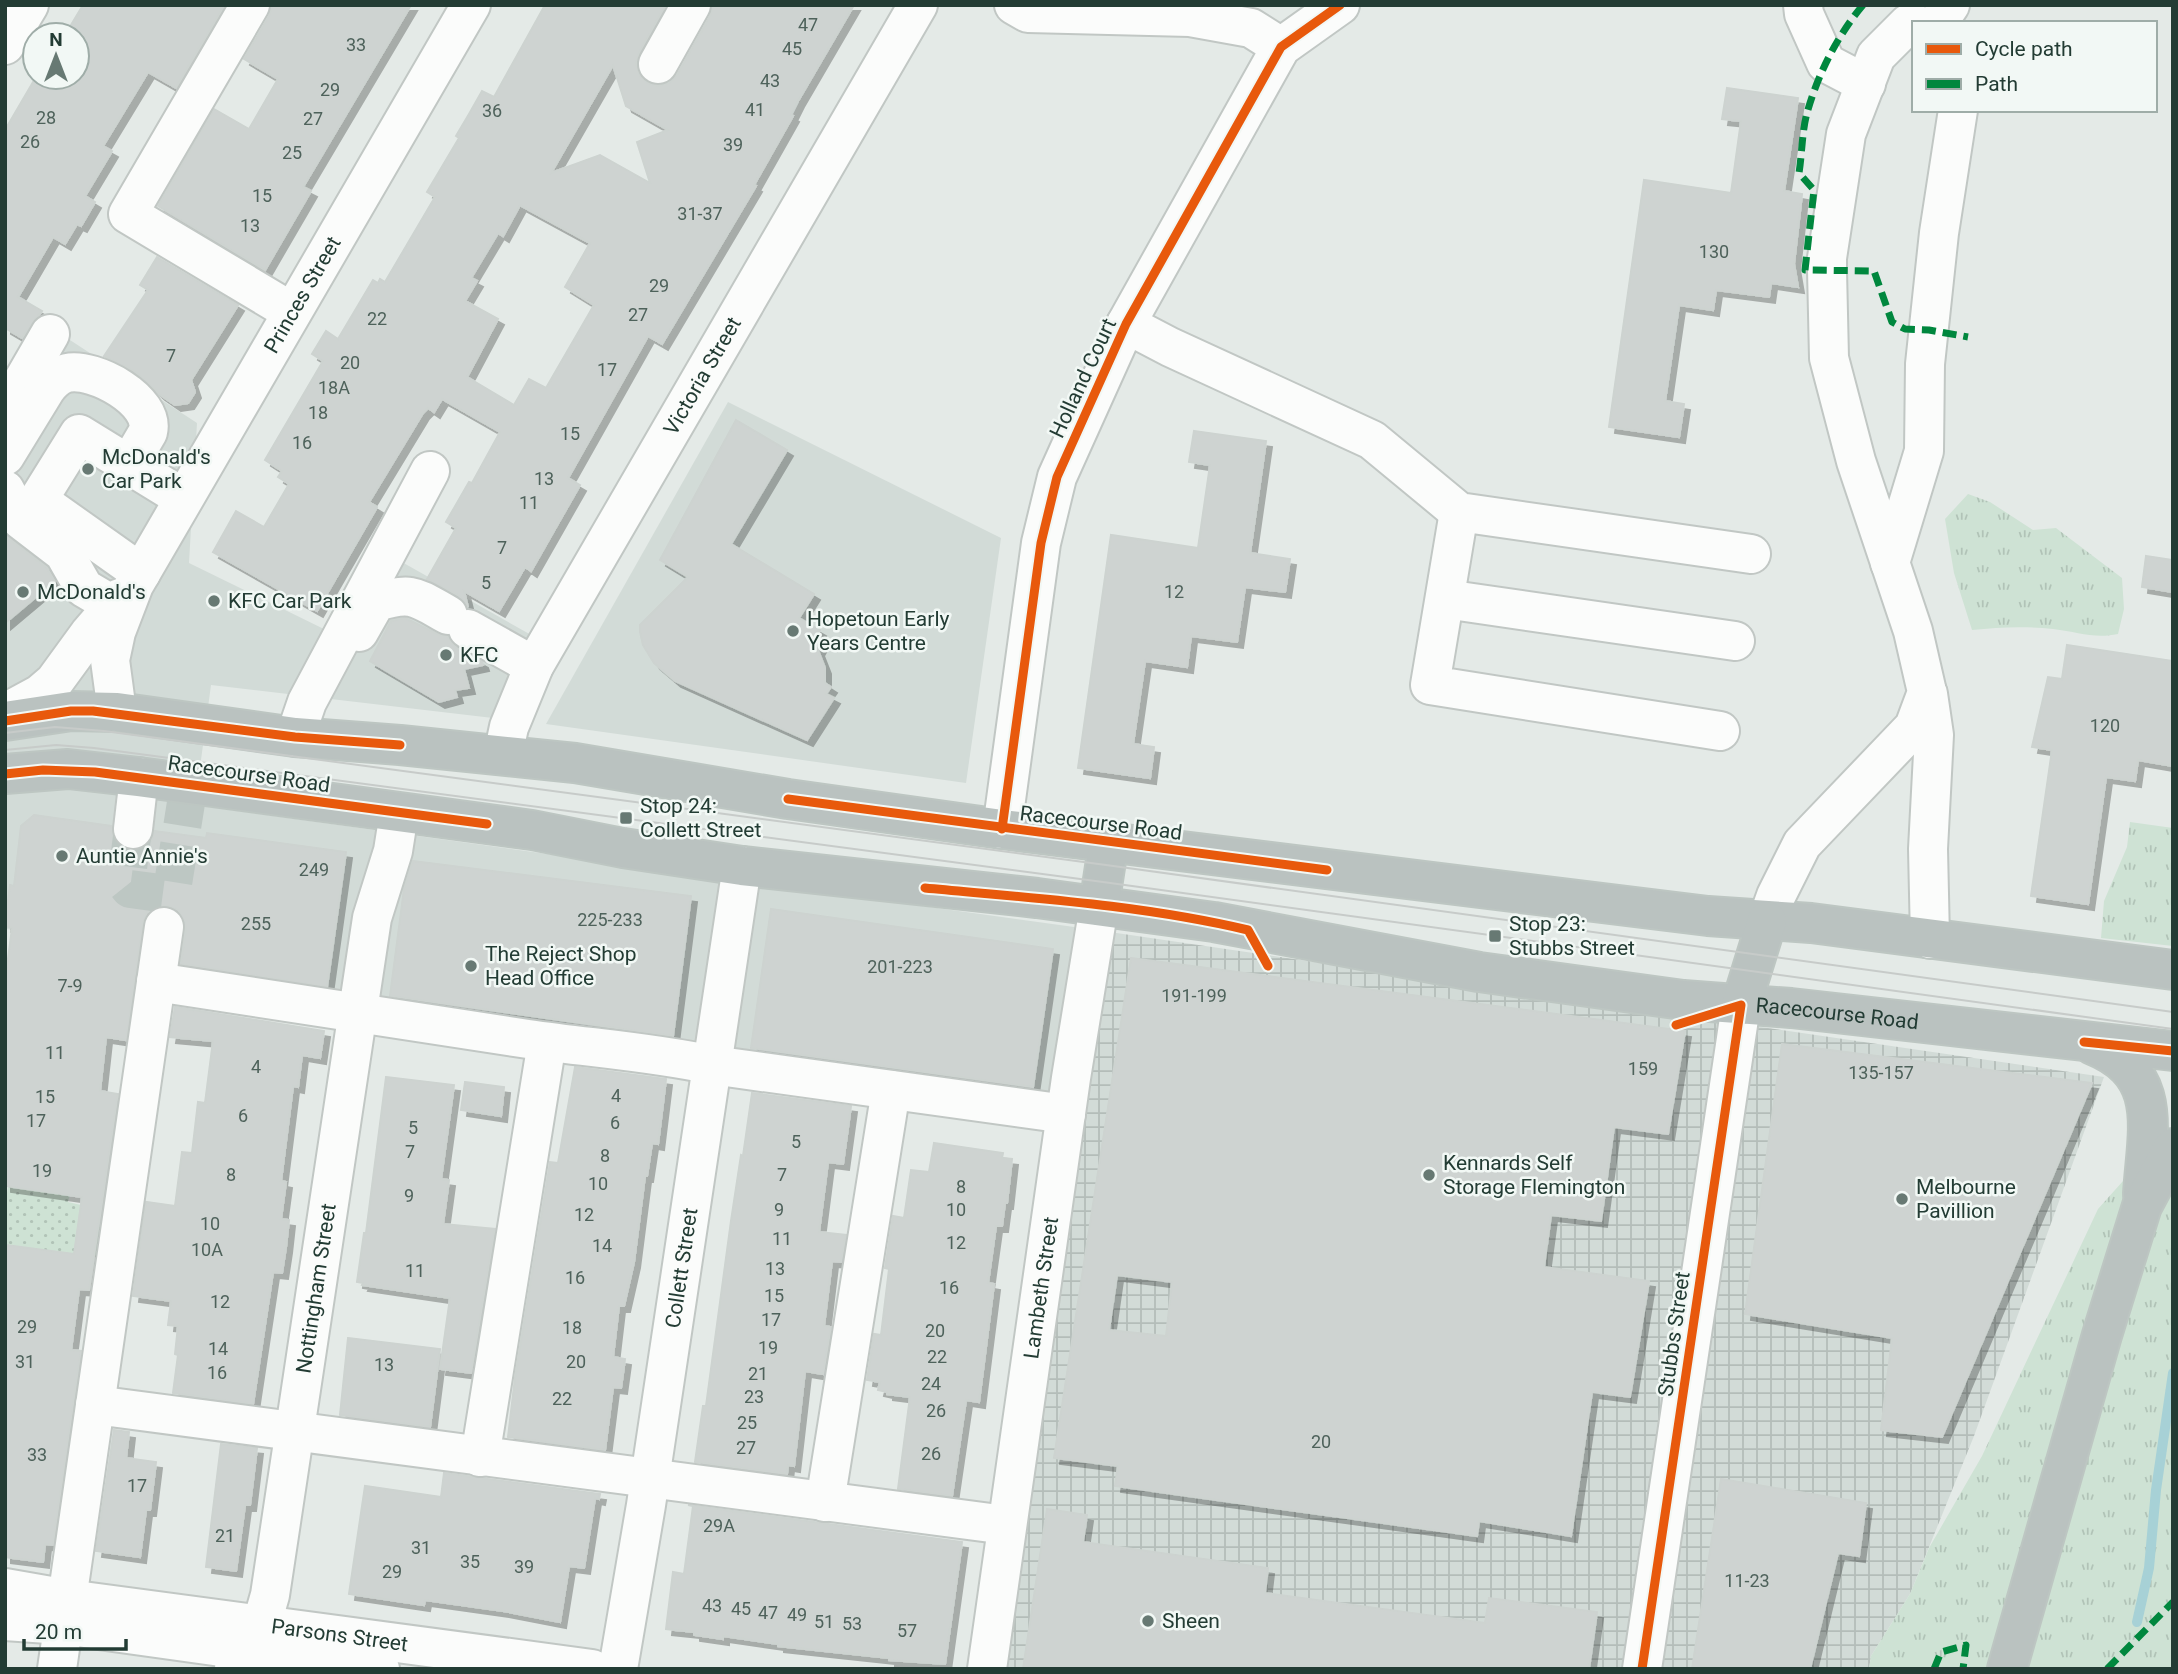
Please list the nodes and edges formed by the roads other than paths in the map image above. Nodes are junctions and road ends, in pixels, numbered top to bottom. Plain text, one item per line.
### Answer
1 (29, 5) edge
2 (250, 5) edge
3 (471, 5) edge
4 (691, 5) edge
5 (918, 5) edge
6 (1014, 5) edge
7 (1340, 5) edge
8 (1804, 5) edge
9 (1912, 23) edge
10 (5, 45) edge
11 (1281, 47) junction
12 (657, 64) dead end
13 (1866, 85) junction
14 (1958, 112) edge
15 (292, 312) junction
16 (1126, 324) junction
17 (50, 334) dead end
18 (5, 412) edge
19 (135, 455) junction
20 (5, 456) edge
21 (430, 471) dead end
22 (183, 498) junction
23 (14, 499) edge
24 (1459, 512) junction
25 (1751, 554) dead end
26 (1891, 563) junction
27 (119, 593) junction
28 (1445, 599) junction
29 (1735, 641) dead end
30 (534, 666) junction
31 (1927, 692) junction
32 (117, 712) junction
33 (5, 713) edge
34 (5, 721) edge
35 (1720, 731) dead end
36 (308, 738) junction
37 (503, 755) junction
38 (43, 770) junction
39 (5, 774) edge
40 (139, 777) junction
41 (5, 788) edge
42 (386, 811) junction
43 (133, 829) tunnel mouth
44 (1002, 829) junction
45 (1109, 841) junction
46 (741, 866) junction
47 (1099, 906) junction
48 (1767, 921) junction
49 (164, 927) dead end
50 (1930, 939) junction
51 (2173, 971) edge
52 (156, 982) junction
53 (1741, 1005) junction
54 (357, 1014) junction
55 (547, 1042) junction
56 (2084, 1042) junction
57 (2173, 1051) edge
58 (712, 1065) junction
59 (891, 1090) junction
60 (1066, 1114) junction
61 (2160, 1141) edge
62 (95, 1405) junction
63 (293, 1431) junction
64 (480, 1457) junction
65 (650, 1478) junction
66 (825, 1503) junction
67 (1006, 1525) junction
68 (5, 1588) edge
69 (66, 1612) junction
70 (5, 1621) edge
71 (244, 1647) edge
72 (57, 1669) edge
73 (380, 1669) edge
74 (592, 1669) edge
75 (618, 1669) edge
76 (987, 1669) edge
77 (1642, 1669) edge
78 (2007, 1669) edge

1 - 10 street
2 - 15 street
3 - 15 street, Princes Street
4 - 12 street
5 - 30 street, Victoria Street
6 - 11 street
7 - 11 street, Holland Court
8 - 13 street
9 - 13 street
11 - 16 street, Holland Court
13 - 26 street
14 - 26 street
15 - 22 street, Princes Street
16 - 24 street
16 - 44 street, Holland Court
17 - 18 street
19 - 20 street
19 - 22 street
19 - 23 street
21 - 36 street
22 - 27 street, Princes Street
23 - 27 street
23 - 27 street
24 - 25 street
24 - 28 street
26 - 31 street
27 - 32 street, Princes Street
27 - 33 street, Princes Street
28 - 29 street
28 - 35 street
30 - 36 street
30 - 37 street, Victoria Street
31 - 48 street
31 - 50 street
32 - 34 highway, Racecourse Road
32 - 36 highway, Racecourse Road
36 - 37 highway, Racecourse Road
37 - 44 highway, Racecourse Road
38 - 39 highway, Racecourse Road
38 - 40 highway, Racecourse Road
38 - 41 street
40 - 42 highway, Racecourse Road
40 - 43 street
42 - 46 highway, Racecourse Road
42 - 54 street, Nottingham Street
44 - 45 highway, Racecourse Road
45 - 47 highway
45 - 48 highway, Racecourse Road
46 - 47 highway, Racecourse Road
46 - 58 street, Collett Street
47 - 53 highway, Racecourse Road
47 - 60 street, Lambeth Street
48 - 50 highway, Racecourse Road
48 - 53 highway, Stubbs Street
49 - 52 street
50 - 51 highway, Racecourse Road
52 - 54 street
52 - 62 street
53 - 56 highway, Racecourse Road
53 - 77 street, Stubbs Street
54 - 55 street
54 - 63 street, Nottingham Street
55 - 58 street
55 - 64 street
56 - 57 highway, Racecourse Road
56 - 61 highway
58 - 59 street
58 - 65 street, Collett Street
59 - 60 street
59 - 66 street
60 - 67 street, Lambeth Street
61 - 78 highway
62 - 63 street
62 - 69 street
63 - 64 street
63 - 71 street, Nottingham Street
64 - 65 street
65 - 66 street
65 - 75 street, Collett Street
66 - 67 street
67 - 76 street, Lambeth Street
68 - 69 street, Parsons Street
69 - 70 street, Parsons Street
69 - 71 street, Parsons Street
69 - 72 street
71 - 73 street, Parsons Street
71 - 74 street, Parsons Street

